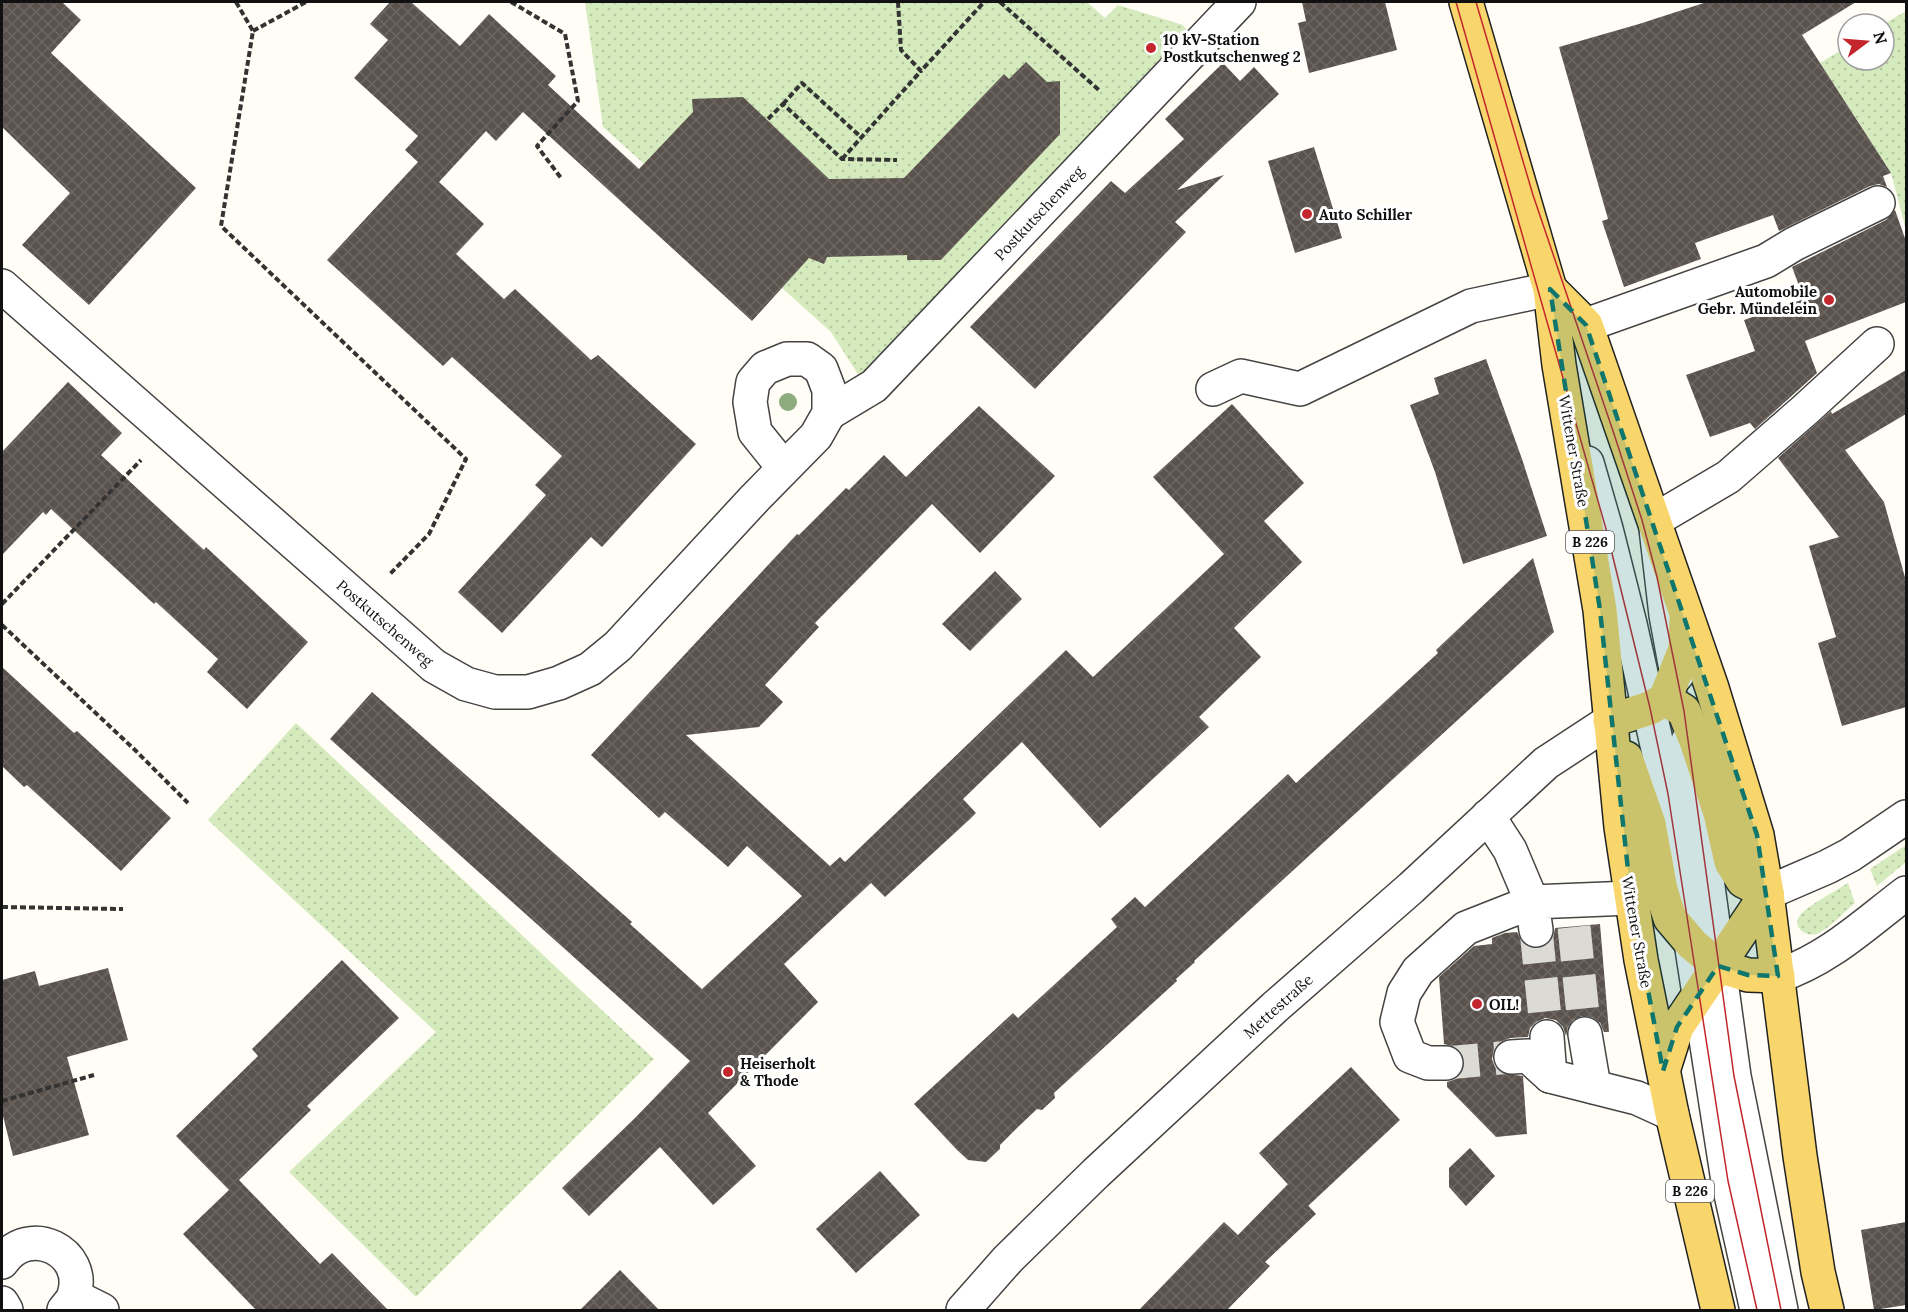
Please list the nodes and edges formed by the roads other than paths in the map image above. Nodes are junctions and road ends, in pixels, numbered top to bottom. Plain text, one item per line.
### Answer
1 (1239, 2) edge
2 (1466, 2) edge
3 (1878, 204) dead end
4 (2, 286) edge
5 (1550, 289) junction
6 (1586, 325) junction
7 (1877, 344) dead end
8 (1559, 365) junction
9 (1213, 389) dead end
10 (830, 413) junction
11 (784, 468) junction
12 (1655, 520) junction
13 (1686, 612) junction
14 (1669, 697) junction
15 (1610, 721) junction
16 (1488, 816) junction
17 (1906, 817) edge
18 (1767, 893) junction
19 (1906, 893) edge
20 (1630, 897) junction
21 (1534, 916) junction
22 (1692, 944) junction
23 (1718, 966) junction
24 (1778, 976) junction
25 (1699, 994) junction
26 (1585, 1034) tunnel mouth
27 (1547, 1037) tunnel mouth
28 (1511, 1058) tunnel mouth
29 (1446, 1063) tunnel mouth
30 (1663, 1071) junction
31 (1550, 1076) junction
32 (1594, 1087) junction
33 (1672, 1114) junction
34 (2, 1262) edge
35 (2, 1303) edge
36 (80, 1306) edge
37 (6, 1311) edge
38 (963, 1311) edge
39 (1718, 1311) edge
40 (1757, 1311) edge
41 (1781, 1311) edge
42 (1827, 1311) edge

1 - 10 street, Postkutschenweg
2 - 5 main road, Wittener Straße / B 226
3 - 6 street
4 - 11 street, Postkutschenweg
5 - 6 main road, Wittener Straße / B 226
5 - 8 main road, Wittener Straße / B 226
5 - 9 street
6 - 12 main road, Wittener Straße / B 226
7 - 12 street
8 - 14 street
8 - 15 main road, Wittener Straße / B 226
10 - 11 street, Postkutschenweg
10 - 11 street
12 - 13 main road, Wittener Straße / B 226
12 - 14 street
13 - 14 main road, Wittener Straße
13 - 18 main road, Wittener Straße / B 226
14 - 15 main road
14 - 18 main road
14 - 22 street
14 - 23 street
15 - 16 street, Mettestraße
15 - 20 main road, Wittener Straße / B 226
15 - 22 main road, Wittener Straße
16 - 21 street
16 - 38 street, Mettestraße
17 - 18 street
18 - 23 main road, Wittener Straße
18 - 24 main road, Wittener Straße / B 226
19 - 24 street
20 - 21 street
20 - 30 main road, Wittener Straße / B 226
21 - 29 street
22 - 23 main road, Wittener Straße
22 - 25 street
23 - 24 main road, Wittener Straße
23 - 25 main road, Wittener Straße
23 - 41 street
24 - 42 main road, Wittener Straße / B 226
25 - 30 main road, Wittener Straße
25 - 40 street
26 - 32 street
27 - 31 street
28 - 31 street
30 - 33 main road, Wittener Straße / B 226
31 - 32 street
32 - 33 street
33 - 39 main road, Wittener Straße / B 226
34 - 36 street
35 - 37 street

